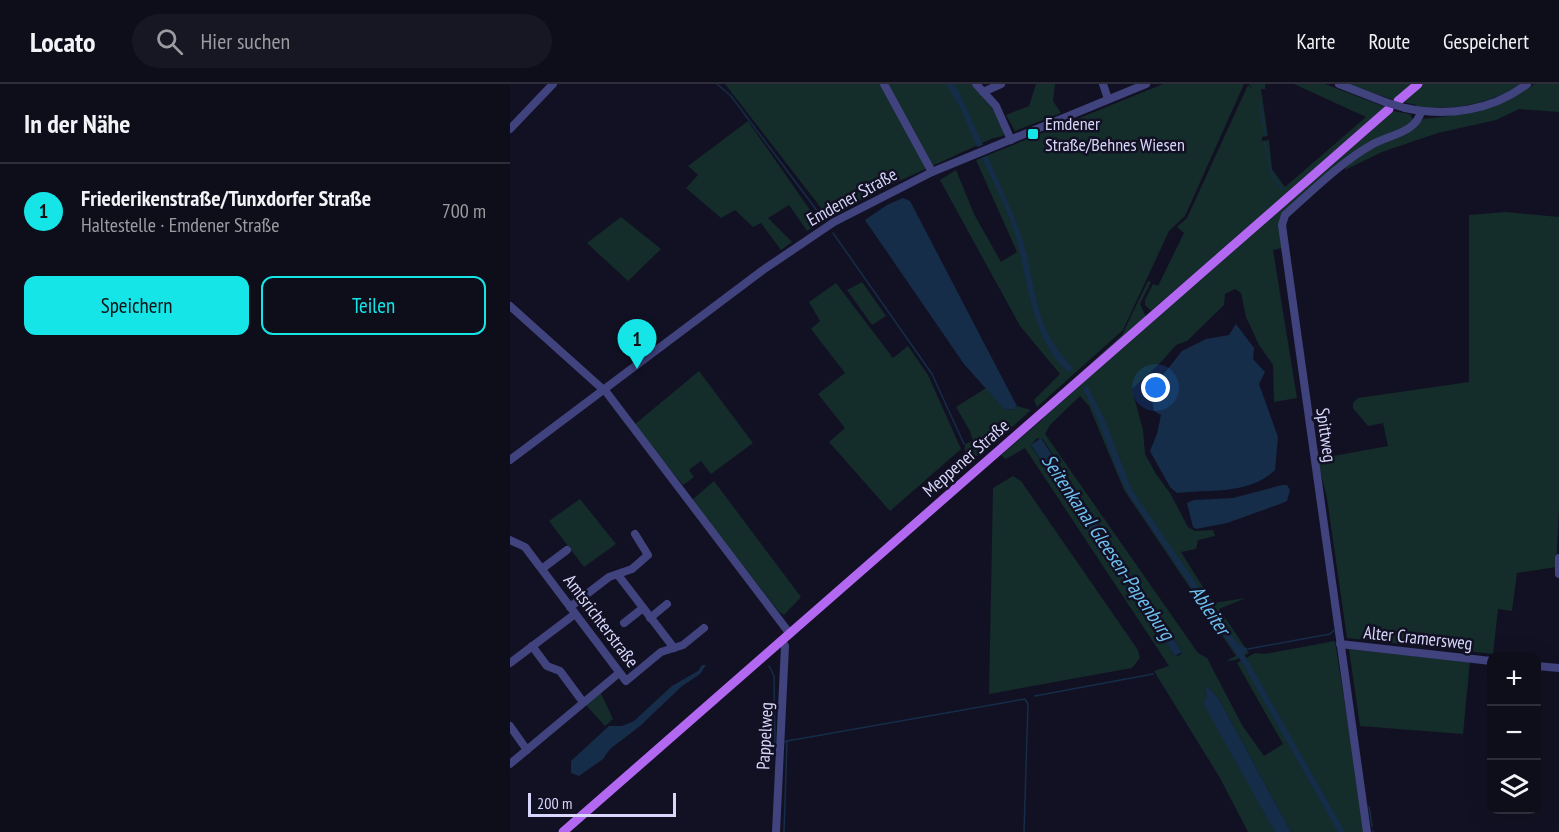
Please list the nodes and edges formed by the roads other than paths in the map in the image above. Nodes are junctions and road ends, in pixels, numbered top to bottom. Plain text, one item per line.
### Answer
1 (554, 84) edge
2 (885, 84) edge
3 (976, 84) edge
4 (1001, 84) edge
5 (1102, 84) edge
6 (1146, 84) edge
7 (1339, 84) edge
8 (1418, 84) edge
9 (1527, 84) edge
10 (983, 92) junction
11 (1108, 99) junction
12 (1402, 104) junction
13 (1387, 105) junction
14 (1421, 111) junction
15 (510, 129) edge
16 (1011, 140) junction
17 (932, 172) junction
18 (510, 306) edge
19 (603, 390) junction
20 (510, 460) edge
21 (635, 534) dead end
22 (510, 540) edge
23 (567, 550) dead end
24 (1559, 558) edge
25 (543, 568) junction
26 (1559, 574) edge
27 (618, 575) junction
28 (667, 604) dead end
29 (643, 609) junction
30 (573, 610) junction
31 (650, 618) junction
32 (624, 623) dead end
33 (704, 628) dead end
34 (786, 638) junction
35 (1340, 644) junction
36 (532, 646) junction
37 (674, 648) junction
38 (1487, 661) edge
39 (510, 663) edge
40 (1541, 666) edge
41 (1559, 668) edge
42 (619, 673) junction
43 (583, 702) junction
44 (510, 726) edge
45 (527, 750) junction
46 (510, 764) edge
47 (563, 832) edge
48 (776, 832) edge
49 (1367, 832) edge

1 - 15 street
2 - 17 street
3 - 10 street
4 - 10 street
5 - 11 street
6 - 11 street, Emdener Straße
7 - 13 street
8 - 12 main road
9 - 14 street
10 - 16 street
11 - 16 street, Emdener Straße
12 - 13 street, bridge
12 - 14 street
13 - 34 main road, Meppener Straße
14 - 35 street, Spittweg
16 - 17 street, Emdener Straße
17 - 19 street, Emdener Straße
18 - 19 street
19 - 20 street, Emdener Straße
19 - 34 street
21 - 27 street
22 - 25 street, Amtsrichterstraße
23 - 25 street
24 - 26 street
25 - 30 street, Amtsrichterstraße
27 - 29 street
27 - 30 street
28 - 31 street
29 - 31 street
29 - 32 street
30 - 36 street
30 - 42 street, Amtsrichterstraße
31 - 37 street
33 - 37 street
34 - 47 main road, Meppener Straße
34 - 48 street, Pappelweg
35 - 38 street, Alter Cramersweg
35 - 49 street, Spittweg
36 - 39 street
36 - 43 street
37 - 42 street, Amtsrichterstraße
40 - 41 street
42 - 43 street
43 - 45 street
44 - 45 street
45 - 46 street

